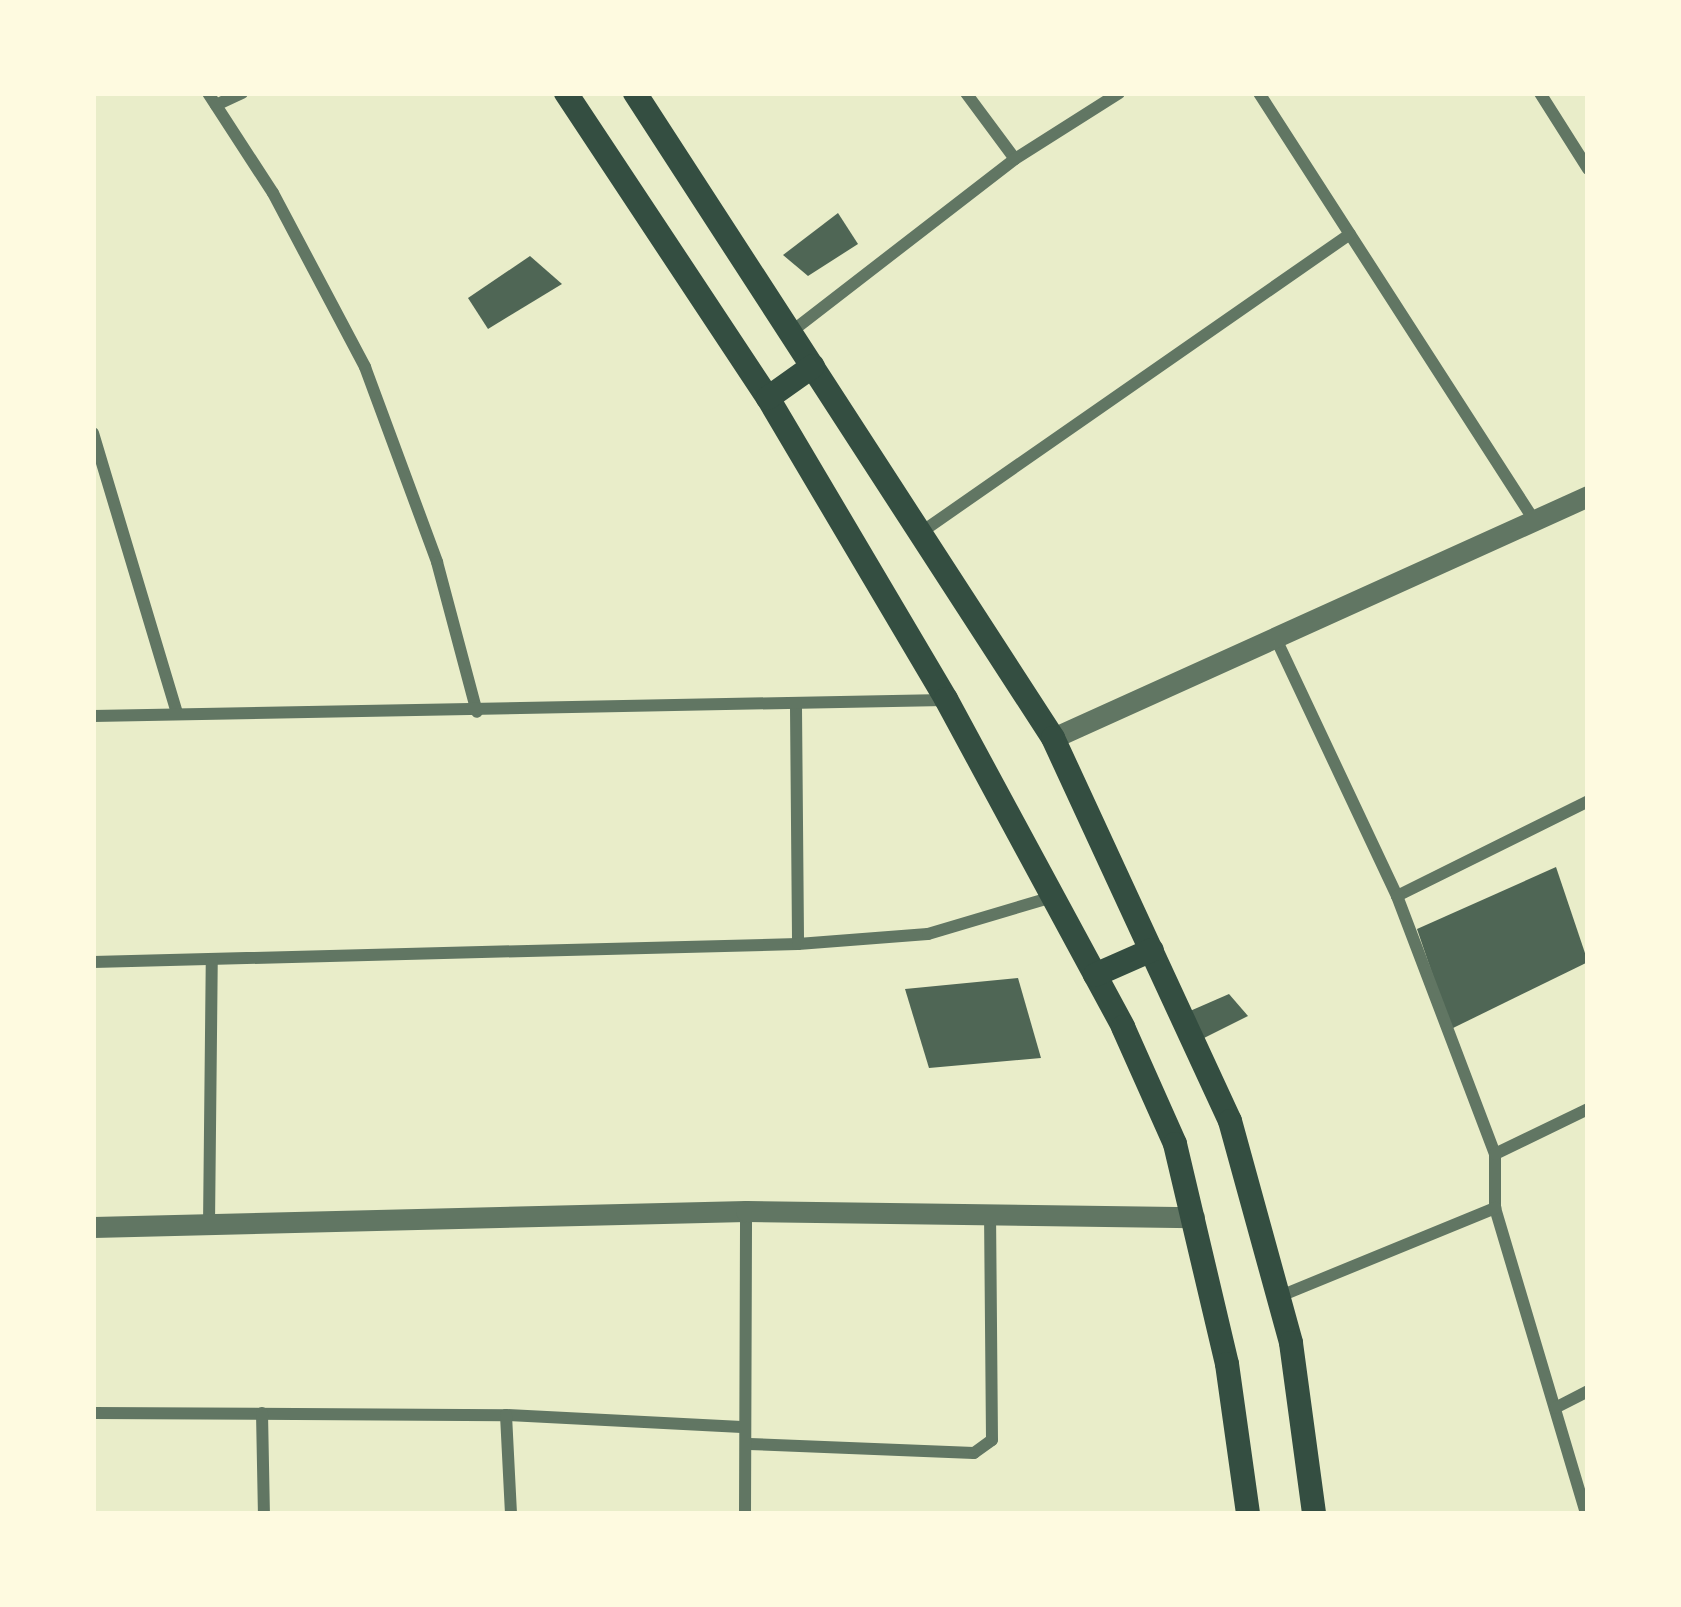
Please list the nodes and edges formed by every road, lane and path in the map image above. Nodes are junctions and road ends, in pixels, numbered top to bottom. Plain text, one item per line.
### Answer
1 (242, 93) edge
2 (566, 93) edge
3 (635, 93) edge
4 (967, 93) edge
5 (1119, 93) edge
6 (1259, 93) edge
7 (1540, 93) edge
8 (212, 99) edge
9 (1582, 148) edge
10 (1015, 159) junction
11 (1588, 169) edge
12 (1350, 234) junction
13 (789, 334) junction
14 (813, 366) junction
15 (767, 398) junction
16 (93, 433) edge
17 (1588, 496) edge
18 (1534, 520) junction
19 (923, 531) junction
20 (1277, 641) junction
21 (946, 700) junction
22 (796, 708) junction
23 (477, 712) junction
24 (177, 713) junction
25 (93, 716) edge
26 (1053, 737) junction
27 (1588, 801) edge
28 (1397, 896) junction
29 (1053, 897) junction
30 (798, 944) junction
31 (1152, 950) junction
32 (212, 958) junction
33 (93, 962) edge
34 (1095, 974) junction
35 (1588, 1109) edge
36 (1496, 1154) junction
37 (1495, 1208) junction
38 (746, 1211) junction
39 (990, 1214) junction
40 (1194, 1216) junction
41 (209, 1225) junction
42 (93, 1227) edge
43 (1278, 1297) junction
44 (1588, 1391) edge
45 (1555, 1408) junction
46 (93, 1412) edge
47 (262, 1413) junction
48 (506, 1414) junction
49 (742, 1427) junction
50 (749, 1444) junction
51 (264, 1514) edge
52 (511, 1514) edge
53 (745, 1514) edge
54 (1248, 1514) edge
55 (1314, 1514) edge
56 (1586, 1514) edge

1 - 8 street
2 - 15 main road
3 - 13 main road
4 - 10 street
5 - 10 street
6 - 12 street
7 - 9 street
8 - 23 street
9 - 11 street
10 - 13 street
12 - 18 street
12 - 19 street
13 - 14 main road
14 - 15 main road
14 - 19 main road
15 - 21 main road
16 - 24 street
17 - 18 street
18 - 20 street
19 - 26 main road
20 - 26 street
20 - 28 street
21 - 22 street
21 - 29 main road
22 - 23 street
22 - 30 street
23 - 24 street
24 - 25 street
26 - 31 main road
27 - 28 street
28 - 36 street
29 - 30 street
29 - 34 main road
30 - 32 street
31 - 34 main road
31 - 43 main road
32 - 33 street
32 - 41 street
34 - 40 main road
35 - 36 street
36 - 37 street
37 - 43 street
37 - 45 street
38 - 39 street
38 - 41 street
38 - 49 street
39 - 40 street
39 - 50 street
40 - 54 main road
41 - 42 street
43 - 55 main road
44 - 45 street
45 - 56 street
46 - 47 street
47 - 48 street
47 - 51 street
48 - 49 street
48 - 52 street
49 - 50 street
50 - 53 street

